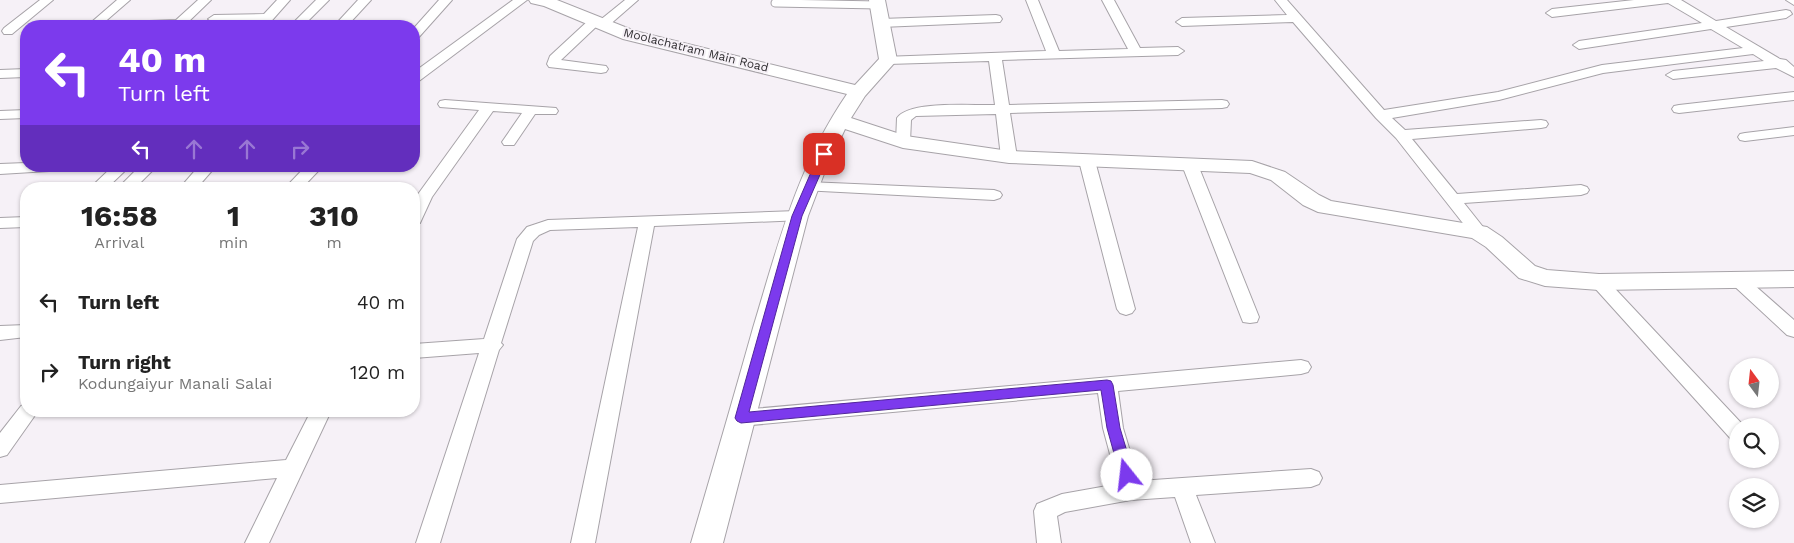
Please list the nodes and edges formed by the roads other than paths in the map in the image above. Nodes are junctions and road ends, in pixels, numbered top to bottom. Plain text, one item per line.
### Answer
1 (47, 0) edge
2 (124, 0) edge
3 (205, 0) edge
4 (284, 0) edge
5 (323, 0) edge
6 (365, 0) edge
7 (446, 0) edge
8 (521, 0) edge
9 (537, 0) edge
10 (632, 0) edge
11 (1032, 0) edge
12 (1108, 0) edge
13 (1281, 0) edge
14 (1665, 0) edge
15 (1672, 0) edge
16 (1793, 1) edge
17 (776, 3) dead end
18 (1765, 6) dead end
19 (879, 9) edge
20 (1552, 13) dead end
21 (1786, 14) dead end
22 (1297, 18) junction
23 (214, 19) dead end
24 (996, 19) dead end
25 (100, 20) edge
26 (183, 20) edge
27 (231, 20) edge
28 (266, 20) edge
29 (302, 20) edge
30 (346, 20) edge
31 (1182, 22) dead end
32 (598, 23) junction
33 (1716, 25) junction
34 (420, 29) edge
35 (20, 30) edge
36 (4, 31) edge
37 (1579, 45) dead end
38 (1756, 50) junction
39 (1178, 51) dead end
40 (1136, 52) junction
41 (1054, 54) junction
42 (995, 56) junction
43 (888, 60) junction
44 (1794, 61) edge
45 (1778, 63) junction
46 (601, 69) dead end
47 (1794, 72) edge
48 (20, 73) edge
49 (0, 74) edge
50 (420, 74) edge
51 (1673, 75) dead end
52 (858, 91) junction
53 (1794, 96) edge
54 (445, 104) dead end
55 (1222, 104) dead end
56 (489, 107) junction
57 (1002, 109) junction
58 (1679, 109) dead end
59 (532, 110) junction
60 (551, 111) dead end
61 (20, 114) edge
62 (0, 115) edge
63 (1381, 115) junction
64 (840, 121) junction
65 (1540, 124) dead end
66 (1794, 131) edge
67 (1401, 135) junction
68 (1745, 137) dead end
69 (509, 142) dead end
70 (903, 142) junction
71 (1009, 157) junction
72 (1087, 161) junction
73 (1190, 165) junction
74 (20, 168) edge
75 (0, 169) edge
76 (116, 172) edge
77 (143, 172) edge
78 (202, 172) edge
79 (309, 172) edge
80 (105, 182) edge
81 (132, 182) edge
82 (193, 182) edge
83 (299, 182) edge
84 (808, 187) junction
85 (1581, 190) dead end
86 (994, 195) dead end
87 (420, 196) edge
88 (1453, 198) junction
89 (797, 216) junction
90 (648, 221) junction
91 (20, 222) edge
92 (0, 223) edge
93 (1479, 232) junction
94 (1794, 279) edge
95 (1738, 280) junction
96 (1598, 282) junction
97 (1126, 309) dead end
98 (1250, 317) dead end
99 (1794, 330) edge
100 (20, 331) edge
101 (0, 333) edge
102 (493, 345) junction
103 (420, 351) edge
104 (1301, 367) dead end
105 (1107, 385) junction
106 (23, 417) edge
107 (318, 417) edge
108 (741, 418) junction
109 (1729, 423) edge
110 (4, 438) edge
111 (295, 468) junction
112 (1311, 478) dead end
113 (1182, 489) junction
114 (1131, 491) junction
115 (0, 494) edge
116 (257, 543) edge
117 (428, 543) edge
118 (583, 543) edge
119 (707, 543) edge
120 (1049, 543) edge
121 (1203, 543) edge

1 - 36 street
2 - 25 street
3 - 26 street
4 - 28 street
5 - 29 street
6 - 30 street
7 - 34 street
8 - 50 street
9 - 32 street, Moolachatram Main Road
10 - 32 street
11 - 41 street
12 - 40 street
13 - 22 street
14 - 20 street
15 - 33 street
16 - 18 street
17 - 19 lane
19 - 24 street
19 - 43 street
21 - 33 street
22 - 31 street
22 - 63 street
23 - 27 street
32 - 46 street
32 - 52 street, Moolachatram Main Road
33 - 37 street
33 - 38 street
35 - 36 street
38 - 45 street
38 - 63 street
39 - 40 street
40 - 41 street
41 - 42 street
42 - 43 street
42 - 57 street
43 - 52 street
44 - 45 street
45 - 47 street
45 - 51 street
48 - 49 street
52 - 64 street
53 - 58 street
54 - 56 street
55 - 57 street
56 - 59 street
56 - 87 street
57 - 70 street
57 - 71 street
59 - 60 street
59 - 69 street
61 - 62 street
63 - 67 street
64 - 70 street
64 - 84 street
65 - 67 street
66 - 68 street
67 - 88 street
70 - 71 street
71 - 72 street
72 - 73 street
72 - 97 street
73 - 93 street
73 - 98 street
74 - 75 street
76 - 80 street
77 - 81 street
78 - 82 street
79 - 83 street
84 - 86 street
84 - 89 street
85 - 88 street
88 - 93 street
89 - 90 street
89 - 108 street
90 - 102 street
90 - 118 street
91 - 92 street
93 - 96 street
94 - 95 street
95 - 96 street
95 - 99 street
96 - 109 street
100 - 101 street
102 - 103 street
102 - 117 street
104 - 105 street
105 - 108 street
105 - 114 street
106 - 110 street
107 - 111 street
108 - 119 street
111 - 115 street
111 - 116 street
112 - 113 street
113 - 114 street
113 - 121 street
114 - 120 street

